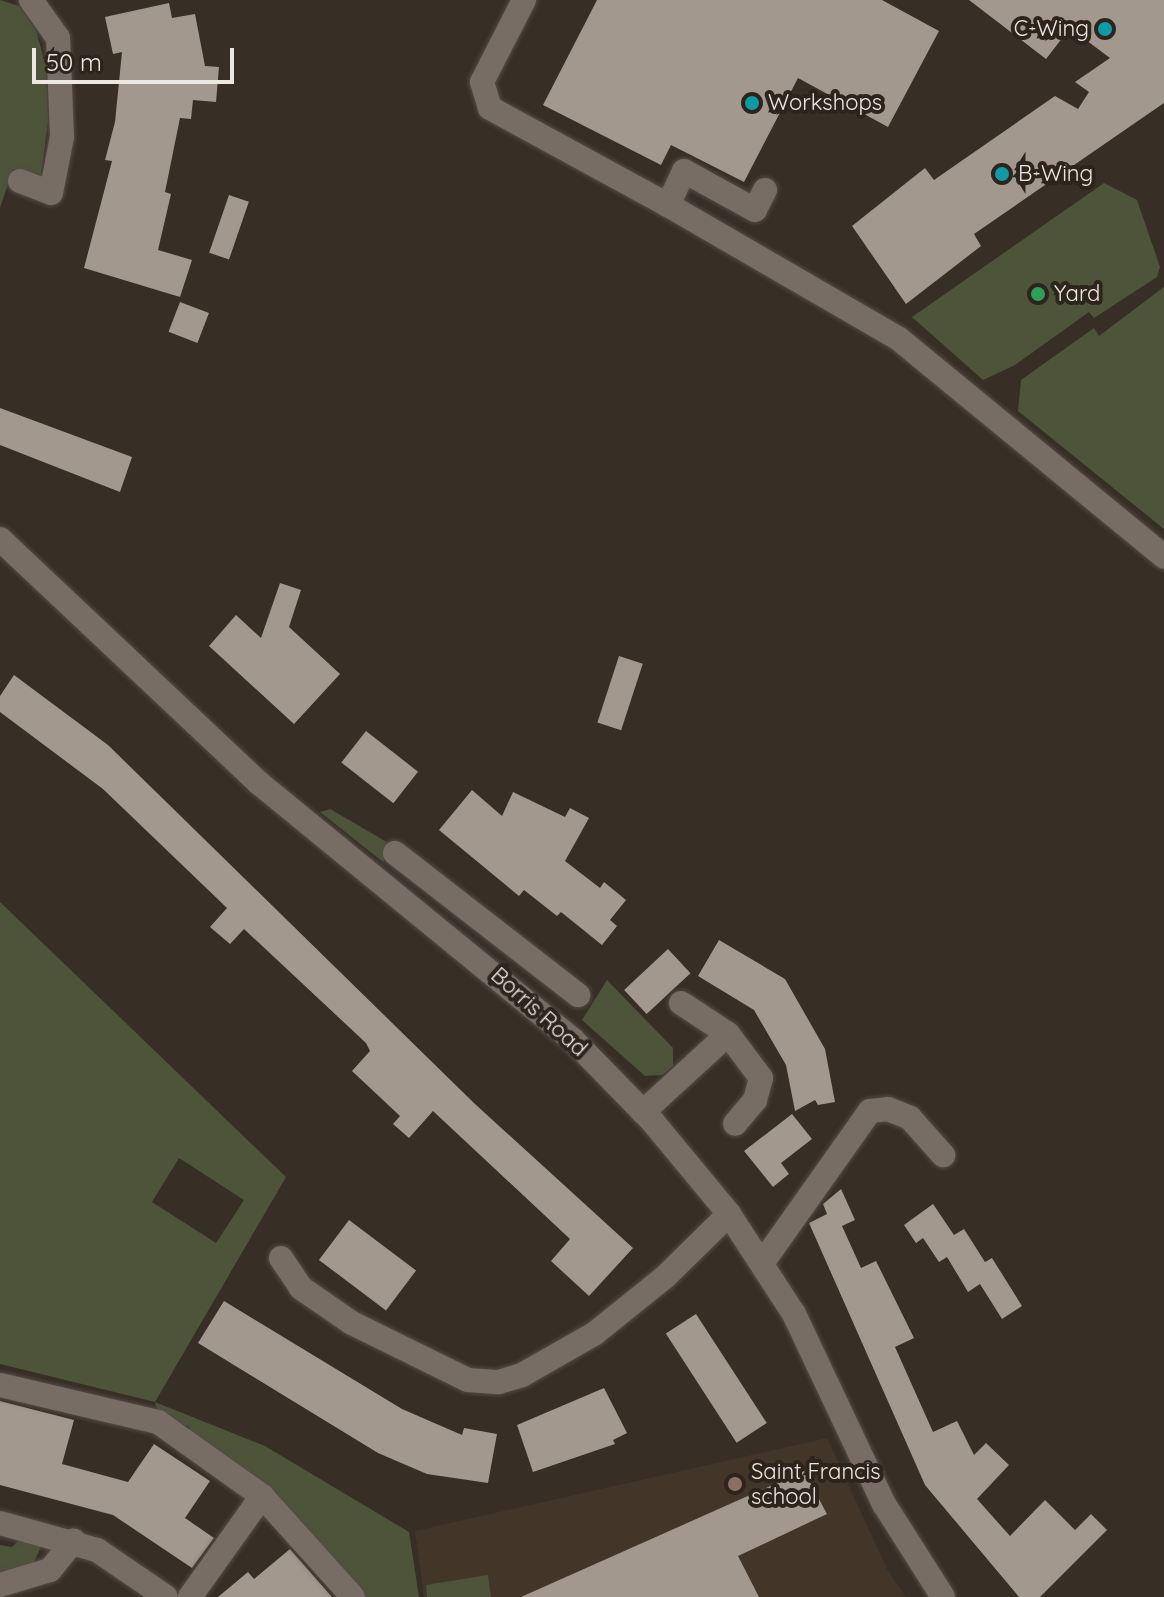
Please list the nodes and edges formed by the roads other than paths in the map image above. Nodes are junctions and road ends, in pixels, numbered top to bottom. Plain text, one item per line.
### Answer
1 (31, 0) edge
2 (524, 0) edge
3 (20, 181) dead end
4 (765, 190) dead end
5 (668, 205) junction
6 (0, 539) edge
7 (1164, 557) edge
8 (395, 853) dead end
9 (490, 926) junction
10 (469, 951) junction
11 (578, 995) dead end
12 (681, 1003) dead end
13 (728, 1034) junction
14 (643, 1112) junction
15 (735, 1124) dead end
16 (943, 1155) dead end
17 (729, 1214) junction
18 (281, 1258) dead end
19 (763, 1262) junction
20 (0, 1385) edge
21 (262, 1496) junction
22 (0, 1523) edge
23 (74, 1540) junction
24 (0, 1585) edge
25 (166, 1597) edge
26 (190, 1597) edge
27 (353, 1597) edge
28 (943, 1597) edge

1 - 3 street
2 - 5 street
4 - 5 street
5 - 7 street
6 - 10 street, Borris Road
8 - 9 street
9 - 10 street
9 - 11 street
10 - 14 street, Borris Road
12 - 13 street
13 - 14 street
13 - 15 street
14 - 17 street, Borris Road
16 - 19 street
17 - 18 street
17 - 19 street, Borris Road
19 - 28 street, Borris Road
20 - 21 street
21 - 26 street
21 - 27 street
22 - 23 street
23 - 24 street
23 - 25 street

